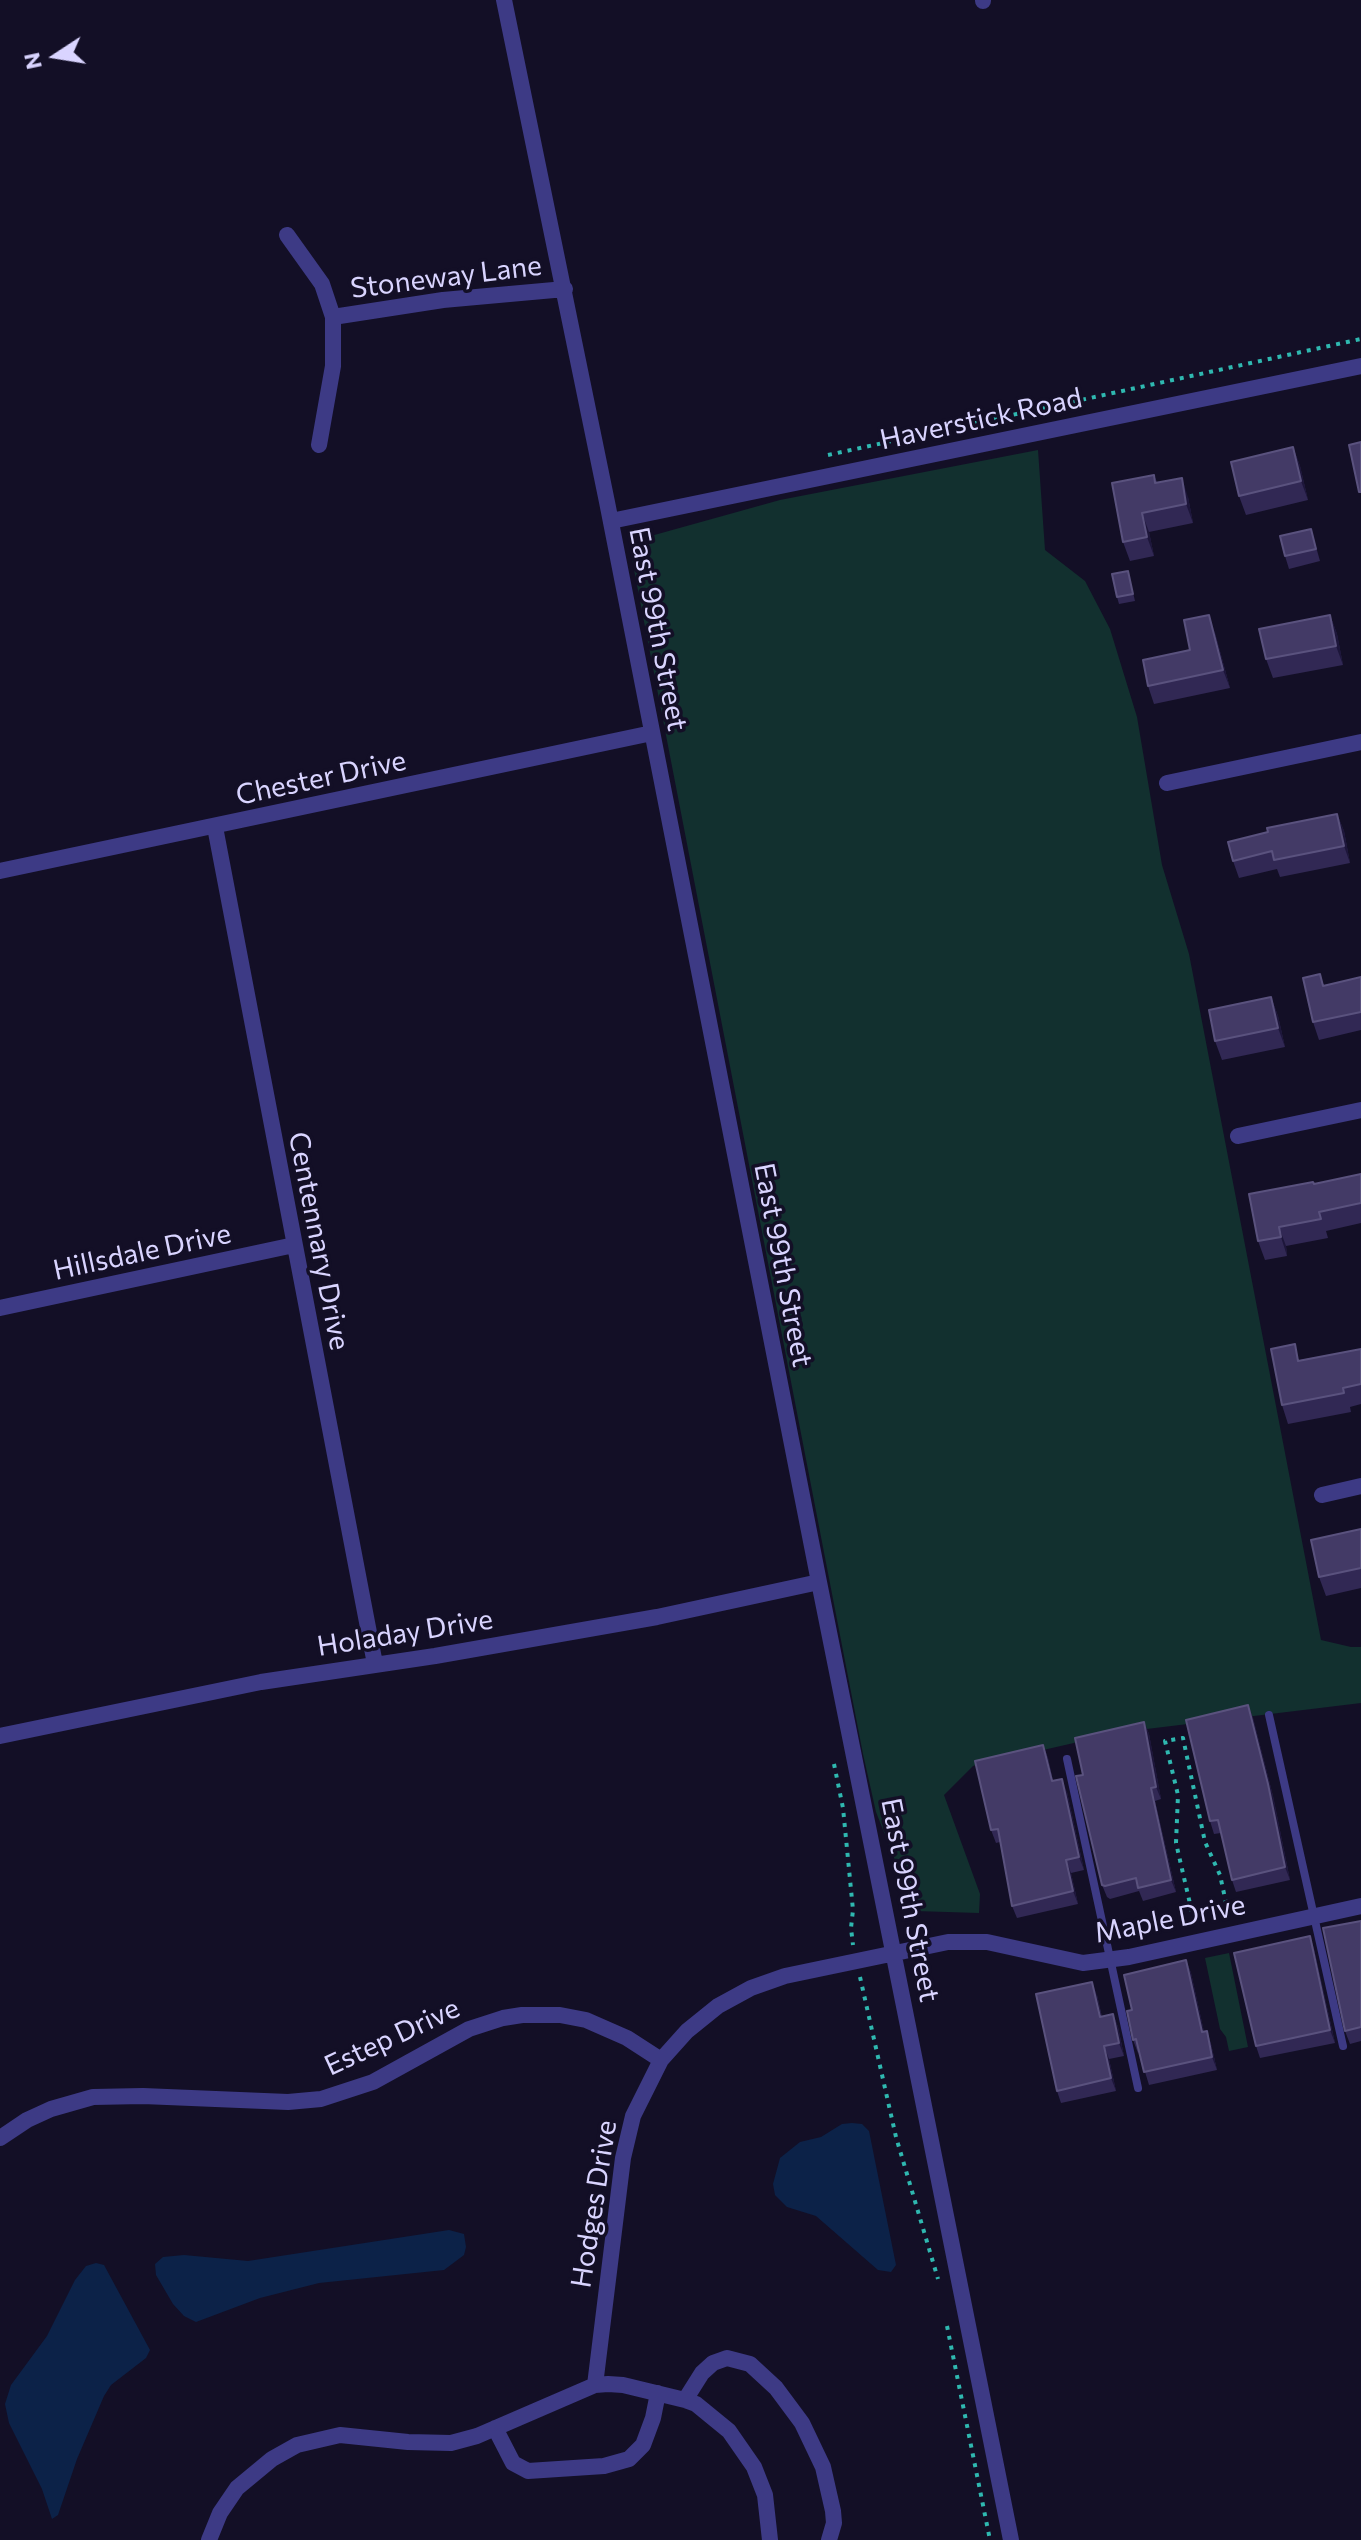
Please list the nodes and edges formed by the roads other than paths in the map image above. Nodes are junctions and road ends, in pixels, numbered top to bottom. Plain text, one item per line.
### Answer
1 (504, 0) edge
2 (287, 235) dead end
3 (565, 289) junction
4 (333, 317) junction
5 (1361, 366) edge
6 (319, 445) dead end
7 (611, 521) junction
8 (652, 733) junction
9 (1361, 742) edge
10 (1167, 783) dead end
11 (215, 827) junction
12 (0, 871) edge
13 (1361, 1110) edge
14 (1238, 1136) dead end
15 (294, 1245) junction
16 (0, 1308) edge
17 (1361, 1486) edge
18 (1322, 1495) dead end
19 (819, 1582) junction
20 (375, 1664) junction
21 (1269, 1715) dead end
22 (0, 1736) edge
23 (1067, 1759) dead end
24 (1361, 1906) edge
25 (1314, 1916) junction
26 (893, 1951) junction
27 (1109, 1960) junction
28 (1343, 2046) dead end
29 (661, 2060) junction
30 (1138, 2088) dead end
31 (0, 2138) edge
32 (595, 2385) junction
33 (658, 2393) junction
34 (685, 2400) junction
35 (495, 2428) junction
36 (209, 2540) edge
37 (770, 2540) edge
38 (829, 2540) edge
39 (1011, 2540) edge

1 - 3 street, East 99th Street
2 - 4 street
3 - 4 street, Stoneway Lane
3 - 7 street, East 99th Street
4 - 6 street
5 - 7 street, Haverstick Road
7 - 8 street, East 99th Street
8 - 11 street, Chester Drive
8 - 19 street, East 99th Street
9 - 10 street
11 - 12 street, Chester Drive
11 - 15 street, Centennary Drive
13 - 14 street
15 - 16 street, Hillsdale Drive
15 - 20 street, Centennary Drive
17 - 18 street
19 - 20 street, Holaday Drive
19 - 26 street, East 99th Street
20 - 22 street, Holaday Drive
21 - 25 lane
23 - 27 lane
24 - 25 street, Maple Drive
25 - 27 street, Maple Drive
25 - 28 lane
26 - 27 street, Maple Drive
26 - 29 street, Hodges Drive
26 - 39 street, East 99th Street
27 - 30 lane
29 - 31 street, Estep Drive
29 - 32 street, Hodges Drive
32 - 33 street
32 - 35 street
33 - 34 street
33 - 35 street
34 - 37 street
34 - 38 street
35 - 36 street

